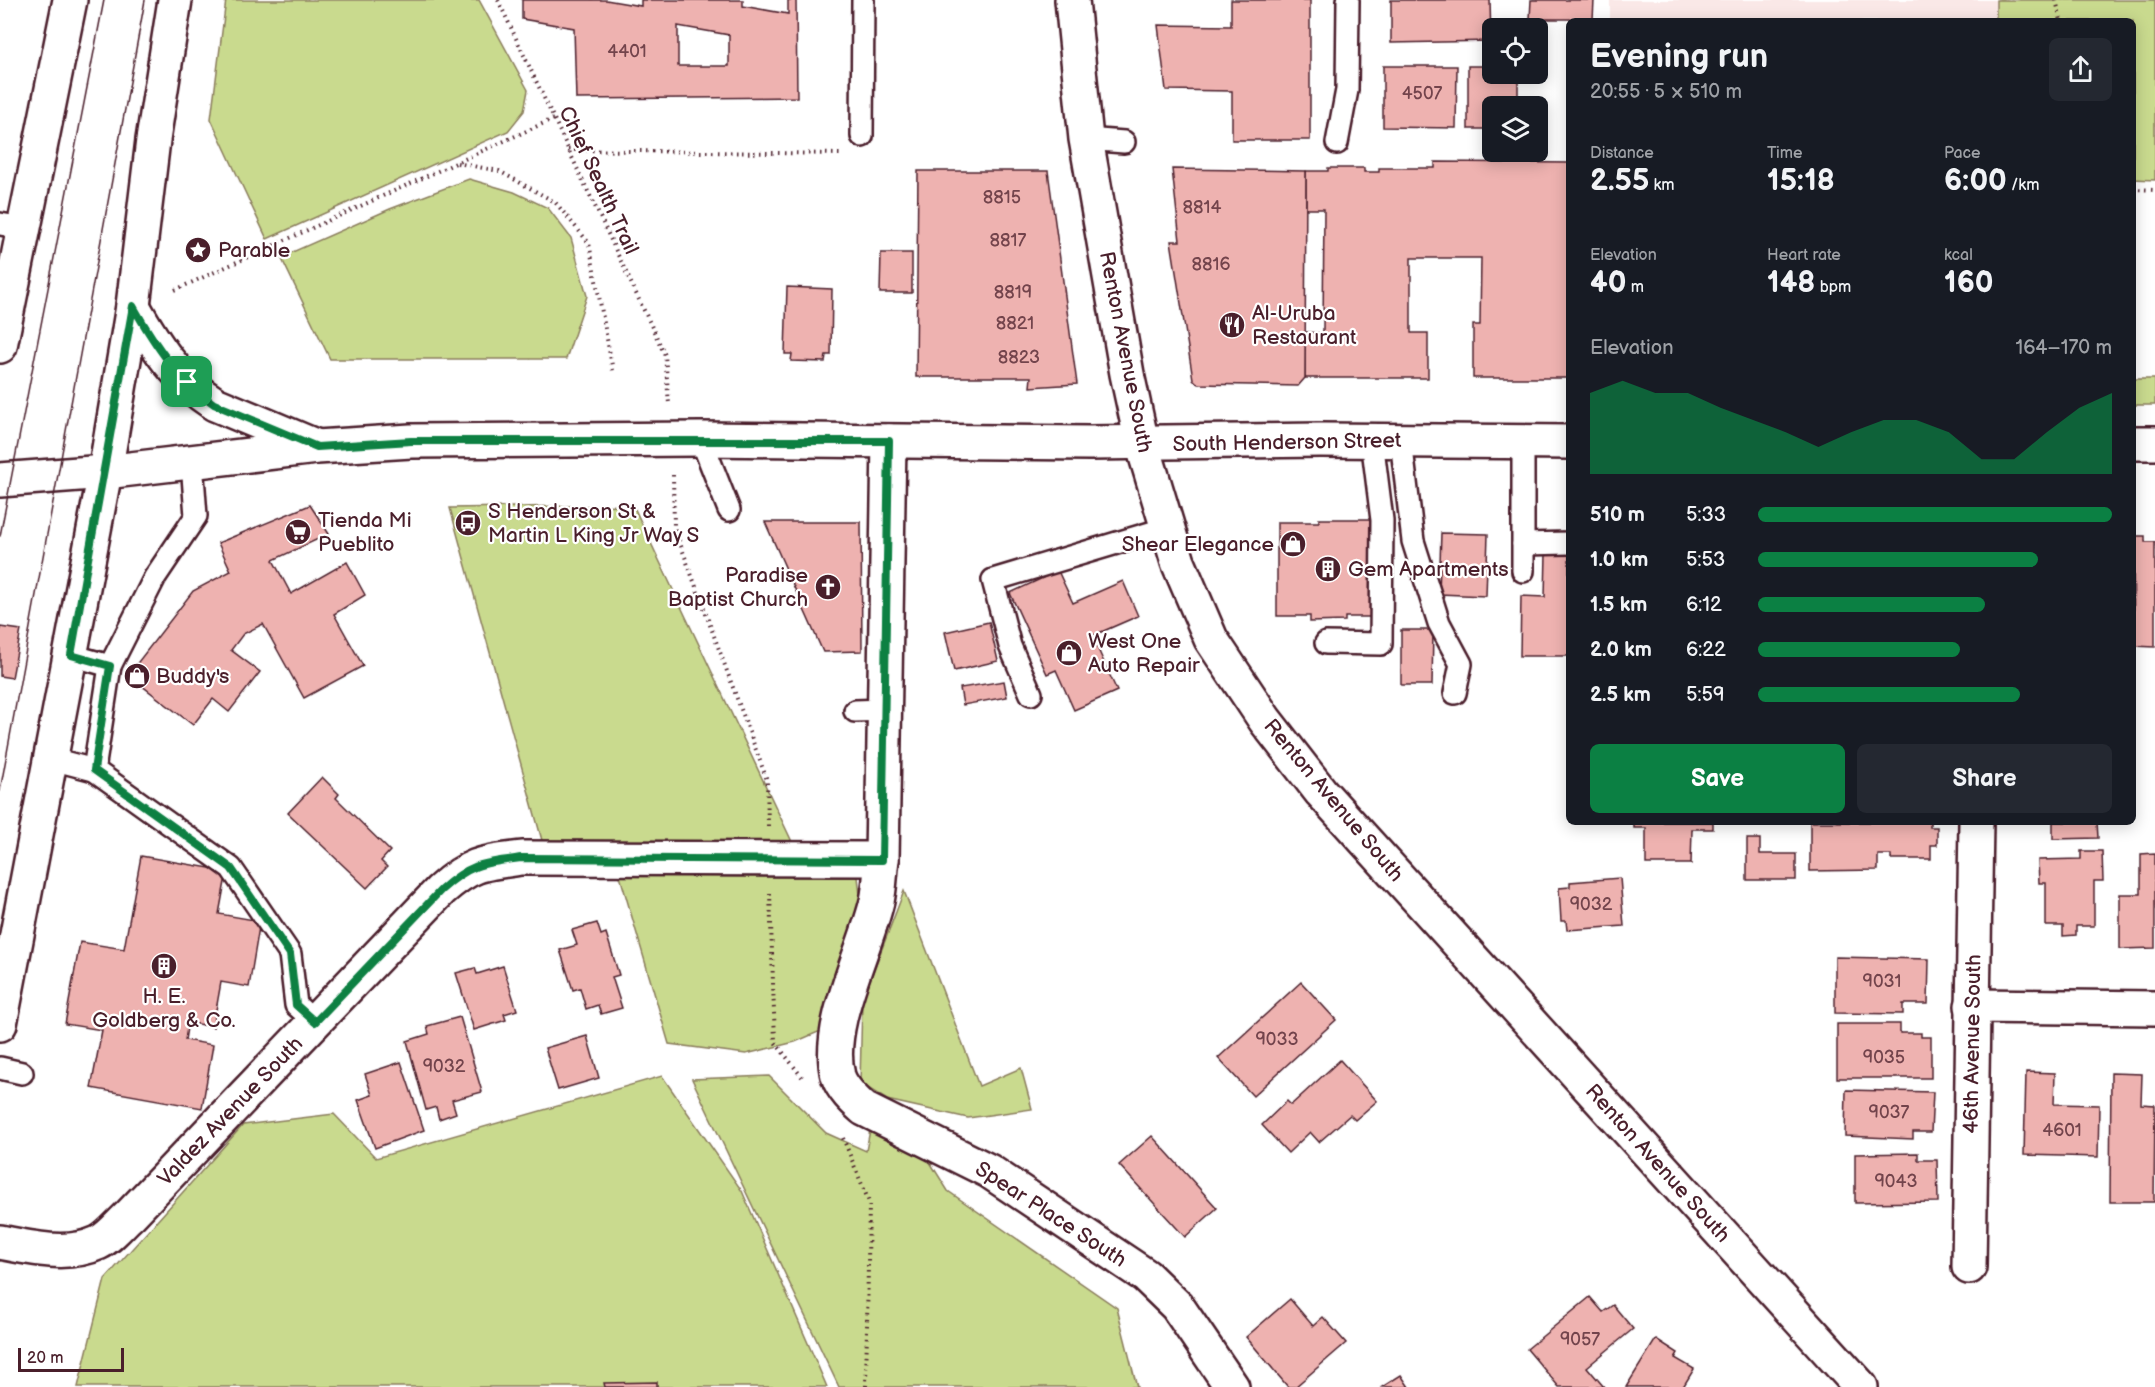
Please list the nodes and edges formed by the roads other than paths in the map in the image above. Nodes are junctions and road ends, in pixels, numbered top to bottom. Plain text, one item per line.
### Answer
1 (70, 0) edge
2 (175, 0) edge
3 (863, 0) edge
4 (1072, 0) edge
5 (1348, 0) edge
6 (862, 136) road end
7 (1086, 139) junction
8 (1124, 142) dead end
9 (1337, 143) dead end
10 (12, 226) edge
11 (133, 306) junction
12 (0, 346) edge
13 (701, 439) junction
14 (1386, 440) junction
15 (889, 441) junction
16 (1523, 441) junction
17 (1566, 442) edge
18 (1142, 443) junction
19 (2136, 443) edge
20 (2155, 443) edge
21 (317, 447) junction
22 (192, 462) junction
23 (105, 472) junction
24 (0, 480) edge
25 (729, 510) dead end
26 (1167, 528) junction
27 (1566, 543) edge
28 (1523, 544) junction
29 (1523, 571) dead end
30 (1326, 643) dead end
31 (71, 655) junction
32 (110, 666) junction
33 (1455, 693) dead end
34 (1031, 694) dead end
35 (52, 759) junction
36 (94, 770) junction
37 (1976, 825) edge
38 (882, 860) junction
39 (1972, 1006) junction
40 (2155, 1008) edge
41 (315, 1022) junction
42 (0, 1023) edge
43 (0, 1068) edge
44 (22, 1073) dead end
45 (0, 1242) edge
46 (1969, 1267) dead end
47 (1232, 1387) edge
48 (1861, 1387) edge

1 - 10 main road
2 - 11 main road
3 - 6 lane
4 - 7 main road, Renton Avenue South
5 - 9 lane
7 - 8 lane
7 - 18 main road, Renton Avenue South
10 - 12 main road
11 - 21 main road
11 - 23 main road
13 - 15 main road, South Henderson Street
13 - 21 main road, South Henderson Street
13 - 25 lane
14 - 16 main road, South Henderson Street
14 - 18 main road, South Henderson Street
14 - 30 lane
14 - 33 lane
15 - 18 main road, South Henderson Street
15 - 38 main road
16 - 17 main road, South Henderson Street
16 - 28 lane
18 - 26 main road, Renton Avenue South
19 - 20 main road
21 - 22 main road, South Henderson Street
22 - 23 main road, South Henderson Street
22 - 32 lane
23 - 24 main road, South Henderson Street
23 - 31 main road
26 - 34 lane
26 - 48 main road, Renton Avenue South
27 - 28 lane
28 - 29 lane
31 - 32 lane
31 - 35 main road
32 - 36 lane
35 - 36 lane
35 - 42 main road
36 - 41 lane
37 - 39 main road, 46th Avenue South
38 - 41 main road, Valdez Avenue South
38 - 47 main road, Spear Place South
39 - 40 main road
39 - 46 main road, 46th Avenue South
41 - 45 main road, Valdez Avenue South
43 - 44 lane

